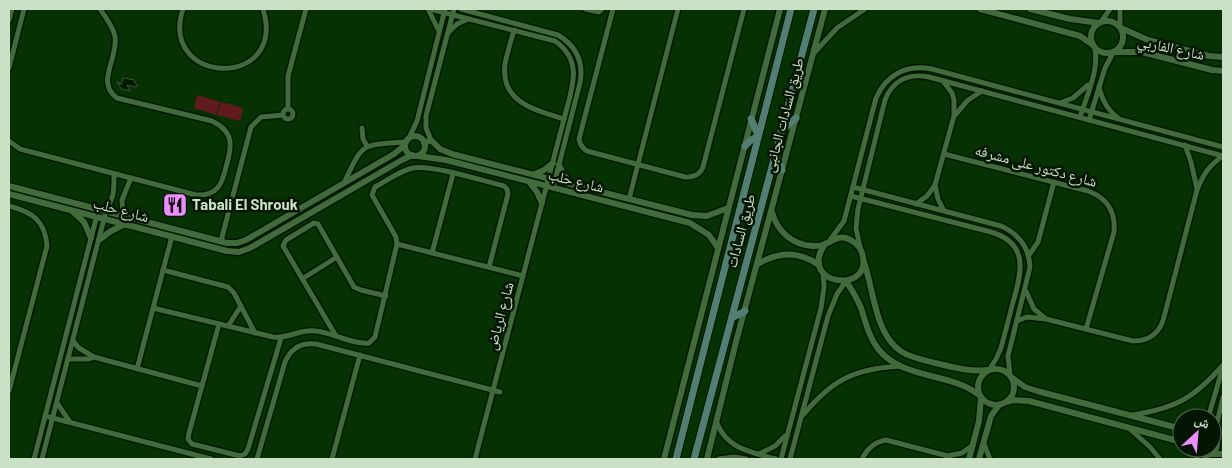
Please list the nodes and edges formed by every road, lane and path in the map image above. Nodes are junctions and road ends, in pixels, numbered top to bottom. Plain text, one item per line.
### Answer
1 (12, 9) edge
2 (24, 9) edge
3 (100, 9) edge
4 (183, 9) edge
5 (264, 9) edge
6 (306, 9) edge
7 (429, 9) edge
8 (461, 9) edge
9 (585, 9) edge
10 (602, 9) edge
11 (613, 9) edge
12 (678, 9) edge
13 (744, 9) edge
14 (780, 9) edge
15 (785, 9) edge
16 (790, 9) edge
17 (814, 9) edge
18 (825, 9) edge
19 (865, 9) edge
20 (980, 9) edge
21 (1030, 9) edge
22 (1110, 9) edge
23 (1120, 9) edge
24 (445, 11) edge
25 (453, 12) edge
26 (788, 18) junction
27 (469, 19) junction
28 (9, 20) edge
29 (1100, 23) junction
30 (1121, 28) junction
31 (514, 30) junction
32 (439, 32) junction
33 (448, 33) junction
34 (1094, 46) junction
35 (1114, 52) junction
36 (814, 54) junction
37 (1223, 57) edge
38 (9, 68) edge
39 (932, 69) junction
40 (1223, 72) edge
41 (930, 77) junction
42 (943, 80) junction
43 (1090, 83) junction
44 (1099, 85) junction
45 (982, 91) junction
46 (1059, 103) junction
47 (288, 108) junction
48 (1082, 109) junction
49 (1091, 111) junction
50 (283, 115) junction
51 (954, 116) junction
52 (1080, 117) junction
53 (796, 118) junction
54 (564, 119) junction
55 (752, 119) junction
56 (1120, 119) junction
57 (1089, 120) junction
58 (362, 128) dead end
59 (781, 131) junction
60 (758, 136) junction
61 (9, 141) edge
62 (427, 141) junction
63 (407, 142) junction
64 (367, 146) junction
65 (745, 146) junction
66 (1185, 146) junction
67 (1223, 147) edge
68 (775, 153) junction
69 (944, 154) junction
70 (415, 156) junction
71 (1223, 156) edge
72 (556, 164) junction
73 (637, 165) junction
74 (782, 170) junction
75 (114, 174) junction
76 (454, 174) junction
77 (534, 174) junction
78 (131, 178) junction
79 (552, 179) junction
80 (529, 182) junction
81 (1054, 182) junction
82 (344, 183) junction
83 (571, 184) junction
84 (935, 185) junction
85 (9, 186) edge
86 (550, 187) junction
87 (853, 187) junction
88 (863, 189) junction
89 (1197, 190) junction
90 (9, 194) edge
91 (851, 196) junction
92 (860, 198) junction
93 (629, 199) junction
94 (542, 203) junction
95 (916, 204) junction
96 (9, 206) edge
97 (728, 208) junction
98 (72, 210) junction
99 (772, 211) junction
100 (944, 211) junction
101 (102, 213) junction
102 (123, 216) junction
103 (125, 224) junction
104 (172, 236) junction
105 (91, 238) junction
106 (1019, 238) junction
107 (99, 240) junction
108 (221, 241) junction
109 (827, 242) junction
110 (398, 244) junction
111 (1012, 244) junction
112 (718, 248) junction
113 (860, 248) junction
114 (432, 253) junction
115 (1029, 255) junction
116 (337, 257) junction
117 (863, 260) junction
118 (758, 264) junction
119 (489, 267) junction
120 (821, 269) junction
121 (163, 270) junction
122 (523, 276) junction
123 (302, 279) junction
124 (846, 281) junction
125 (1026, 289) junction
126 (386, 296) junction
127 (240, 306) junction
128 (153, 308) junction
129 (745, 311) junction
130 (732, 318) junction
131 (1046, 319) junction
132 (1017, 321) junction
133 (219, 324) junction
134 (228, 326) junction
135 (1086, 329) junction
136 (255, 333) junction
137 (336, 336) junction
138 (281, 338) junction
139 (73, 341) junction
140 (360, 356) junction
141 (94, 357) junction
142 (68, 359) junction
143 (900, 366) junction
144 (1223, 366) edge
145 (137, 369) junction
146 (988, 370) junction
147 (1010, 376) junction
148 (202, 386) junction
149 (493, 390) junction
150 (9, 391) edge
151 (500, 392) dead end
152 (980, 397) junction
153 (1006, 402) junction
154 (57, 403) junction
155 (999, 405) junction
156 (1211, 408) edge
157 (45, 416) junction
158 (1131, 416) junction
159 (53, 418) junction
160 (801, 418) junction
161 (70, 423) junction
162 (717, 423) junction
163 (1127, 427) junction
164 (1172, 427) edge
165 (787, 434) junction
166 (1172, 439) edge
167 (983, 443) junction
168 (973, 445) junction
169 (759, 454) junction
170 (950, 458) edge
171 (34, 459) edge
172 (42, 459) edge
173 (211, 459) edge
174 (257, 459) edge
175 (332, 459) edge
176 (475, 459) edge
177 (664, 459) edge
178 (676, 459) edge
179 (694, 459) edge
180 (707, 459) edge
181 (719, 459) edge
182 (746, 459) edge
183 (776, 459) edge
184 (781, 459) edge
185 (790, 459) edge
186 (862, 459) edge
187 (969, 459) edge
188 (979, 459) edge
189 (990, 459) edge
190 (1160, 459) edge

1 - 28 street
2 - 38 street
3 - 78 street
4 - 5 street
6 - 47 street
7 - 24 street
7 - 32 street
8 - 72 street
9 - 10 street
11 - 73 street
12 - 73 street
13 - 73 street
14 - 55 street, طريق السادات الجانبى
15 - 26 main road
16 - 26 main road, طريق السادات
17 - 59 main road, طريق السادات
18 - 36 street, طريق السادات الجانبى
19 - 36 street
20 - 34 street
21 - 29 street
22 - 29 street
23 - 30 street
24 - 25 street
24 - 32 street
25 - 27 street
25 - 33 street
26 - 60 main road, طريق السادات
27 - 31 street
27 - 33 street
29 - 30 street
29 - 34 street
30 - 35 street
30 - 37 street, شارع الفاربي
31 - 54 street
31 - 54 street
32 - 63 street
33 - 62 street
34 - 35 street
34 - 43 street
35 - 40 street, شارع الفاربي
35 - 44 street
36 - 53 street, طريق السادات الجانبى
39 - 41 street
39 - 46 street
39 - 87 street
41 - 42 street
41 - 88 street
42 - 45 street
42 - 51 street
43 - 46 street
43 - 48 street
44 - 49 street
44 - 56 street
45 - 51 street
45 - 52 street
46 - 48 street
47 - 50 street
47 - 50 street
48 - 49 street
48 - 52 street
49 - 56 street
49 - 57 street
50 - 108 street
51 - 69 street
52 - 57 street
53 - 59 main road
53 - 74 street, طريق السادات الجانبى
54 - 72 street
55 - 60 main road
55 - 65 street, طريق السادات الجانبى
56 - 67 street
57 - 66 street
58 - 64 street
59 - 68 main road, طريق السادات
60 - 65 main road
60 - 178 main road, طريق السادات
61 - 75 street
62 - 63 street
62 - 70 street
62 - 77 street, شارع حلب
63 - 64 street
63 - 70 street
63 - 82 street, شارع حلب
64 - 82 street
65 - 97 street, طريق السادات الجانبى
66 - 71 street
66 - 89 street
68 - 74 main road
68 - 130 main road, طريق السادات
69 - 81 street, شارع دكتور على مشرفه
69 - 84 street
70 - 80 street, شارع حلب
70 - 104 street, شارع حلب
71 - 89 street
72 - 77 street
72 - 79 street, شارع الرياض
72 - 83 street
73 - 93 street
74 - 99 street, طريق السادات الجانبى
75 - 78 street
75 - 101 street
76 - 110 street
76 - 114 street
76 - 119 street
77 - 79 street, شارع حلب
78 - 102 street
79 - 83 street, شارع حلب
79 - 86 street, شارع الرياض
80 - 86 street, شارع حلب
80 - 94 street
81 - 115 street
81 - 135 street, شارع دكتور على مشرفه
82 - 108 street, شارع حلب
83 - 93 street, شارع حلب
84 - 95 street
84 - 100 street
85 - 101 street, شارع حلب
86 - 94 street, شارع الرياض
86 - 112 street, شارع حلب
87 - 88 street
87 - 91 street
88 - 92 street
88 - 95 street
89 - 135 street
90 - 98 street, شارع حلب
91 - 92 street
91 - 109 street
92 - 111 street
92 - 113 street
93 - 97 street, شارع حلب
94 - 122 street, شارع الرياض
95 - 100 street
96 - 150 street
97 - 112 street, طريق السادات الجانبى
98 - 101 street, شارع حلب
98 - 105 street
99 - 109 street
99 - 118 street, طريق السادات الجانبى
100 - 106 street
101 - 102 street, شارع حلب
101 - 103 street, شارع حلب
101 - 105 street
101 - 107 street
102 - 108 street, شارع حلب
103 - 104 street, شارع حلب
103 - 107 street
104 - 121 street
105 - 157 street
106 - 111 street
106 - 115 street
107 - 139 street
109 - 113 street
109 - 120 street
110 - 114 street
110 - 126 street
111 - 146 street
112 - 177 street, طريق السادات الجانبى
113 - 117 street
114 - 119 street
115 - 125 street
116 - 123 street
116 - 123 street
116 - 126 street
117 - 124 street
117 - 146 street
118 - 120 street
118 - 129 street, طريق السادات الجانبى
119 - 122 street
120 - 124 street
120 - 165 street
121 - 127 street
121 - 128 street
122 - 149 street, شارع الرياض
123 - 137 street
124 - 143 street
124 - 160 street
125 - 131 street
125 - 132 street
126 - 137 street
127 - 134 street
127 - 136 street
128 - 133 street
128 - 145 street
129 - 130 main road
129 - 162 street, طريق السادات الجانبى
130 - 179 main road, طريق السادات
131 - 132 street
131 - 135 street
132 - 147 street
133 - 134 street
133 - 148 street
134 - 136 street
136 - 138 street
137 - 138 street
138 - 148 street
139 - 141 street
139 - 142 street
140 - 149 street
140 - 174 street
140 - 175 street
141 - 142 street
141 - 145 street
142 - 154 street
143 - 152 street
143 - 160 street
144 - 156 street
144 - 158 street
145 - 148 street
146 - 147 street
146 - 152 street
147 - 153 street
147 - 158 street
149 - 151 street
149 - 176 street, شارع الرياض
152 - 155 street
152 - 168 street
153 - 155 street
153 - 163 street
154 - 159 street
154 - 161 street
155 - 167 street
157 - 159 street
157 - 171 street
158 - 164 street
159 - 161 street
159 - 172 street
160 - 185 street
161 - 173 street
162 - 169 street
162 - 180 street, طريق السادات الجانبى
163 - 166 street
163 - 190 street
165 - 169 street
165 - 184 street
167 - 188 street
167 - 189 street
168 - 170 street
168 - 187 street
169 - 183 street
170 - 186 street
181 - 182 street

